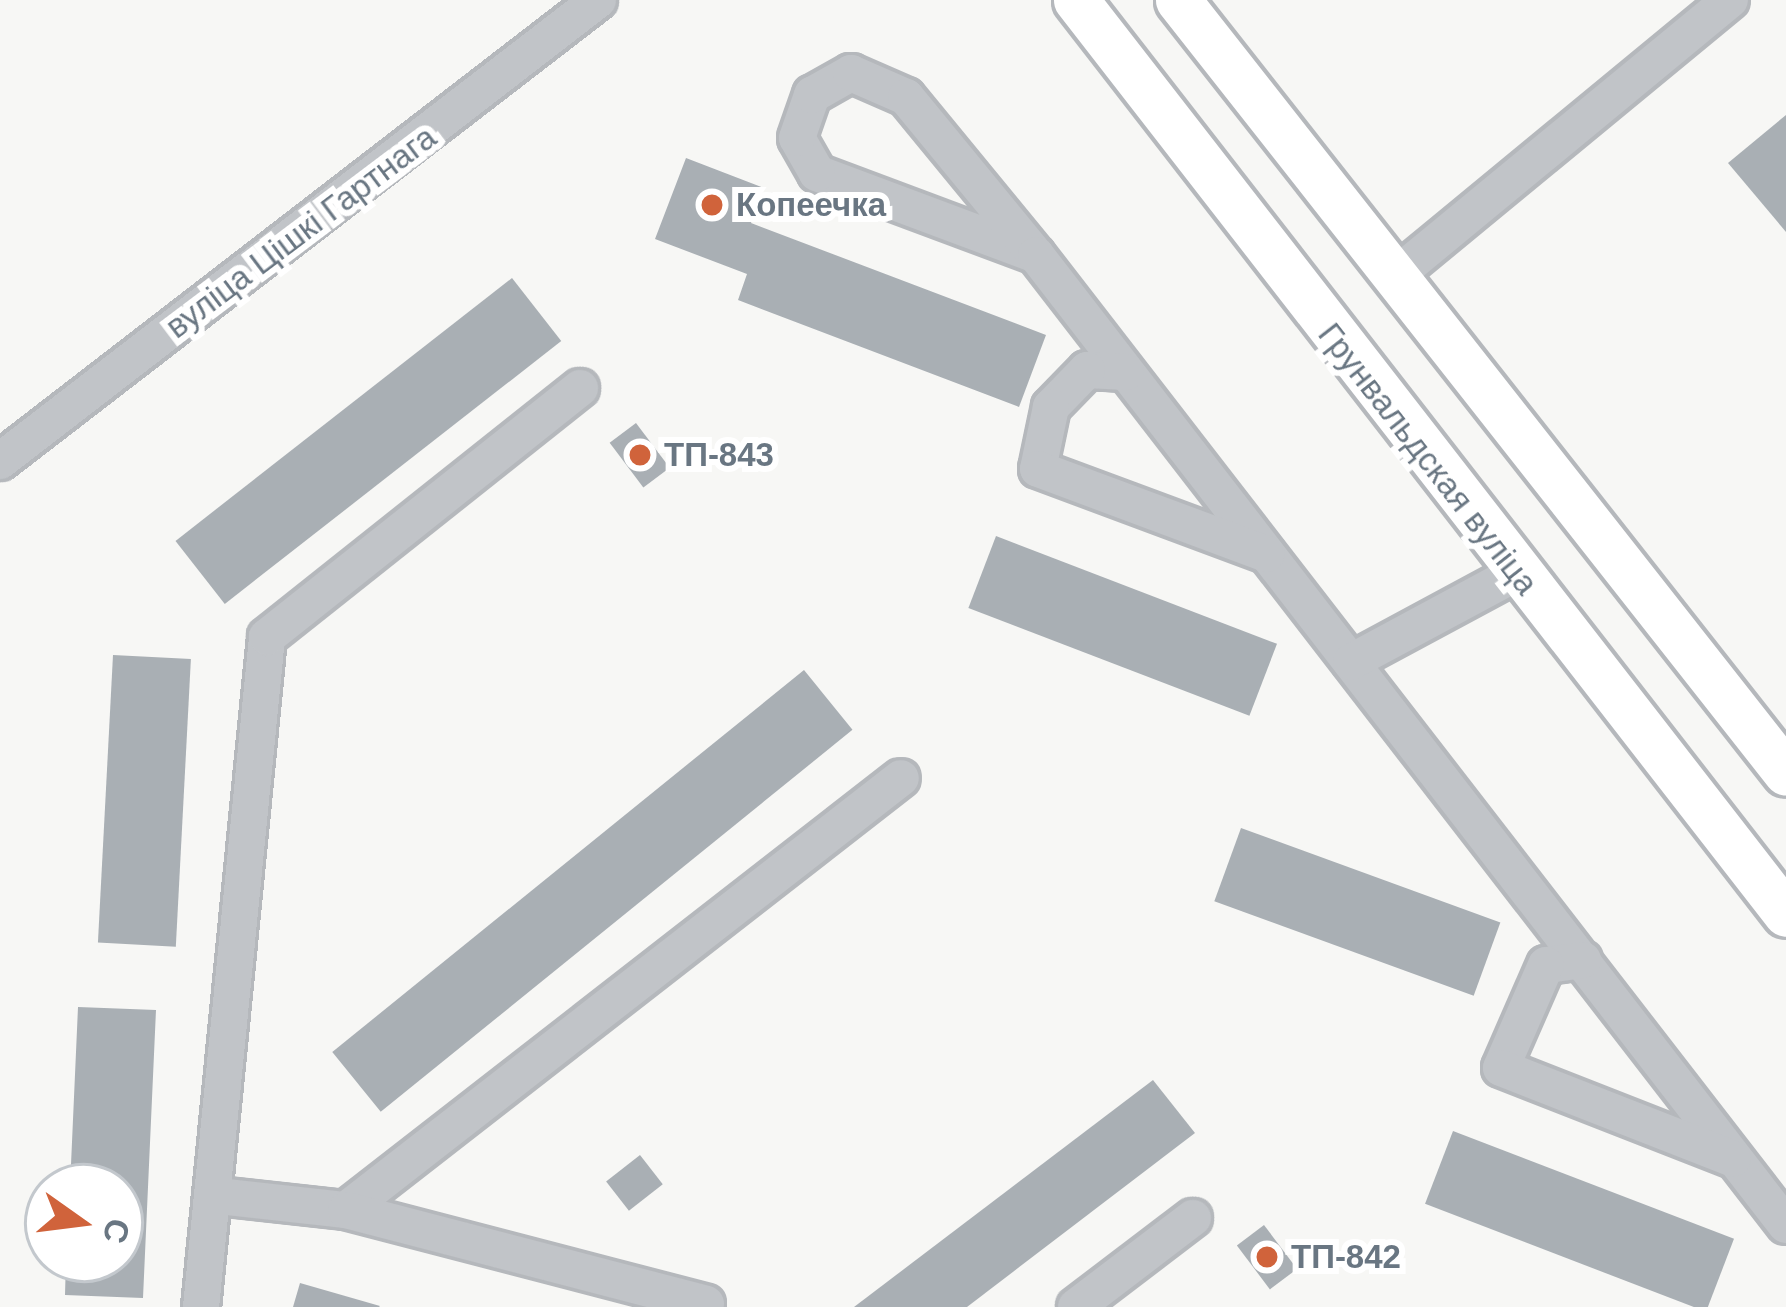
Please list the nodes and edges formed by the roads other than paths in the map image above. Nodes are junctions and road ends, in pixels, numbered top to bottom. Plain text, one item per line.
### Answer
1 (598, 0) edge
2 (1076, 0) edge
3 (1178, 0) edge
4 (1730, 0) edge
5 (1036, 256) junction
6 (1395, 276) junction
7 (1126, 372) junction
8 (580, 388) dead end
9 (0, 460) edge
10 (1267, 554) junction
11 (1516, 573) junction
12 (1351, 662) junction
13 (1786, 773) edge
14 (901, 778) dead end
15 (1786, 914) edge
16 (1583, 960) junction
17 (1736, 1160) junction
18 (219, 1196) junction
19 (346, 1210) junction
20 (1193, 1218) dead end
21 (1786, 1225) edge
22 (706, 1304) dead end
23 (201, 1307) edge
24 (1076, 1307) edge

1 - 9 street, вуліца Цішкі Гартнага
2 - 11 main road, Грунвальдская вуліца
3 - 6 main road
4 - 6 street
5 - 5 street
5 - 7 street
6 - 13 main road
7 - 10 street
7 - 10 street
8 - 18 street
10 - 12 street
11 - 12 street
11 - 15 main road, Грунвальдская вуліца
12 - 16 street
14 - 19 street
16 - 17 street
16 - 17 street
17 - 21 street
18 - 19 street
18 - 23 street
19 - 22 street
20 - 24 street

